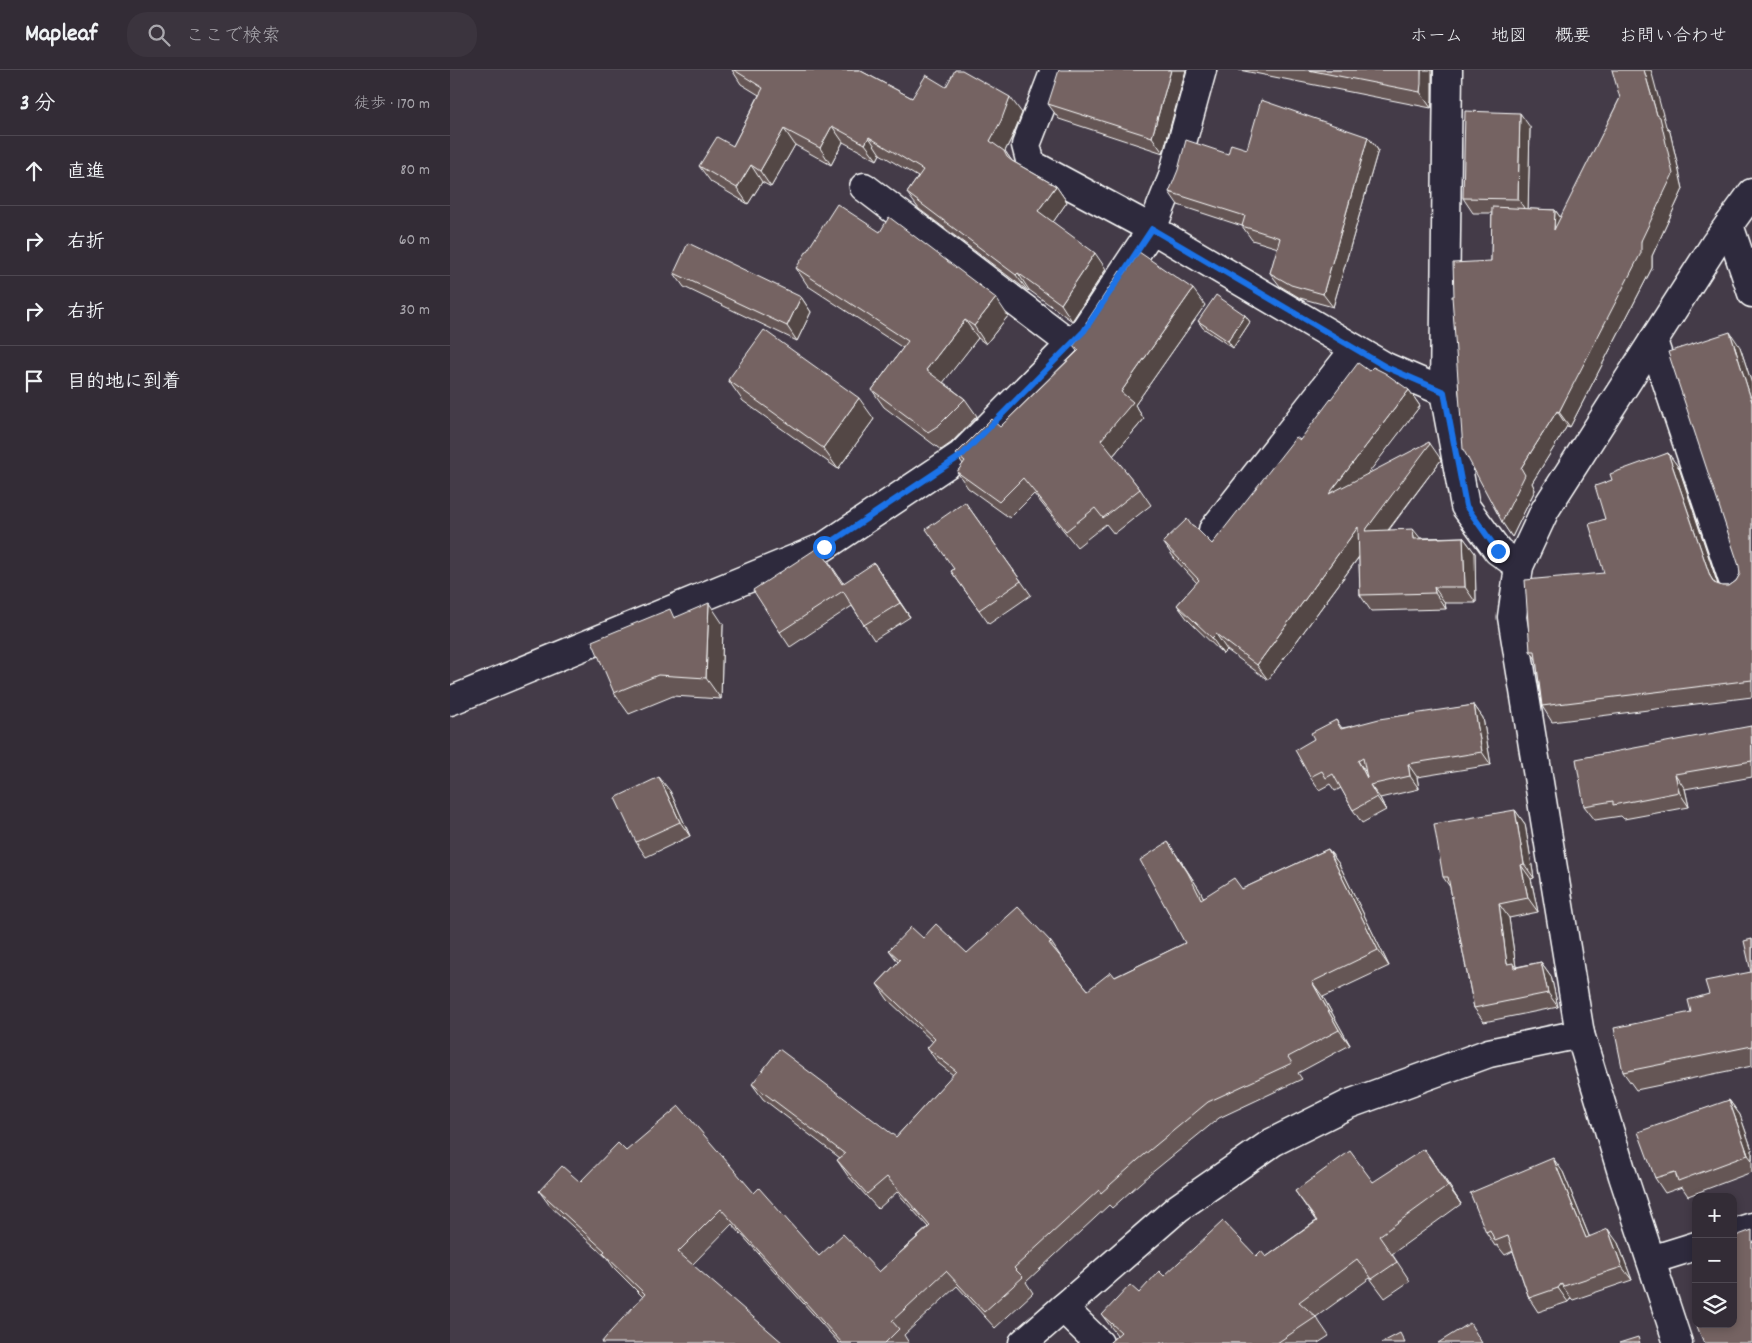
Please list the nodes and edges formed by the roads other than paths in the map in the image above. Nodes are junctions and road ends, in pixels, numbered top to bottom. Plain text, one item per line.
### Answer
1 (1055, 70) edge
2 (1202, 70) edge
3 (1448, 70) edge
4 (864, 187) dead end
5 (1751, 196) edge
6 (1729, 225) junction
7 (1152, 229) junction
8 (1752, 293) edge
9 (1653, 341) junction
10 (1070, 344) junction
11 (1355, 349) junction
12 (1444, 392) junction
13 (1213, 530) dead end
14 (1518, 566) junction
15 (1734, 586) edge
16 (450, 701) edge
17 (1580, 1034) junction
18 (1752, 1227) edge
19 (1737, 1232) edge
20 (1692, 1247) edge
21 (1651, 1260) junction
22 (1063, 1308) junction
23 (1023, 1343) edge
24 (1099, 1343) edge
25 (1678, 1343) edge

1 - 7 street
2 - 7 street
3 - 12 street
4 - 10 street
5 - 6 street
6 - 8 street
6 - 9 street
7 - 10 street
7 - 11 street
9 - 14 street
9 - 15 street
10 - 16 street
11 - 12 street
11 - 13 street
12 - 14 street
14 - 17 street
17 - 21 street
17 - 22 street
18 - 19 street
20 - 21 street
21 - 25 street
22 - 23 street
22 - 24 street

